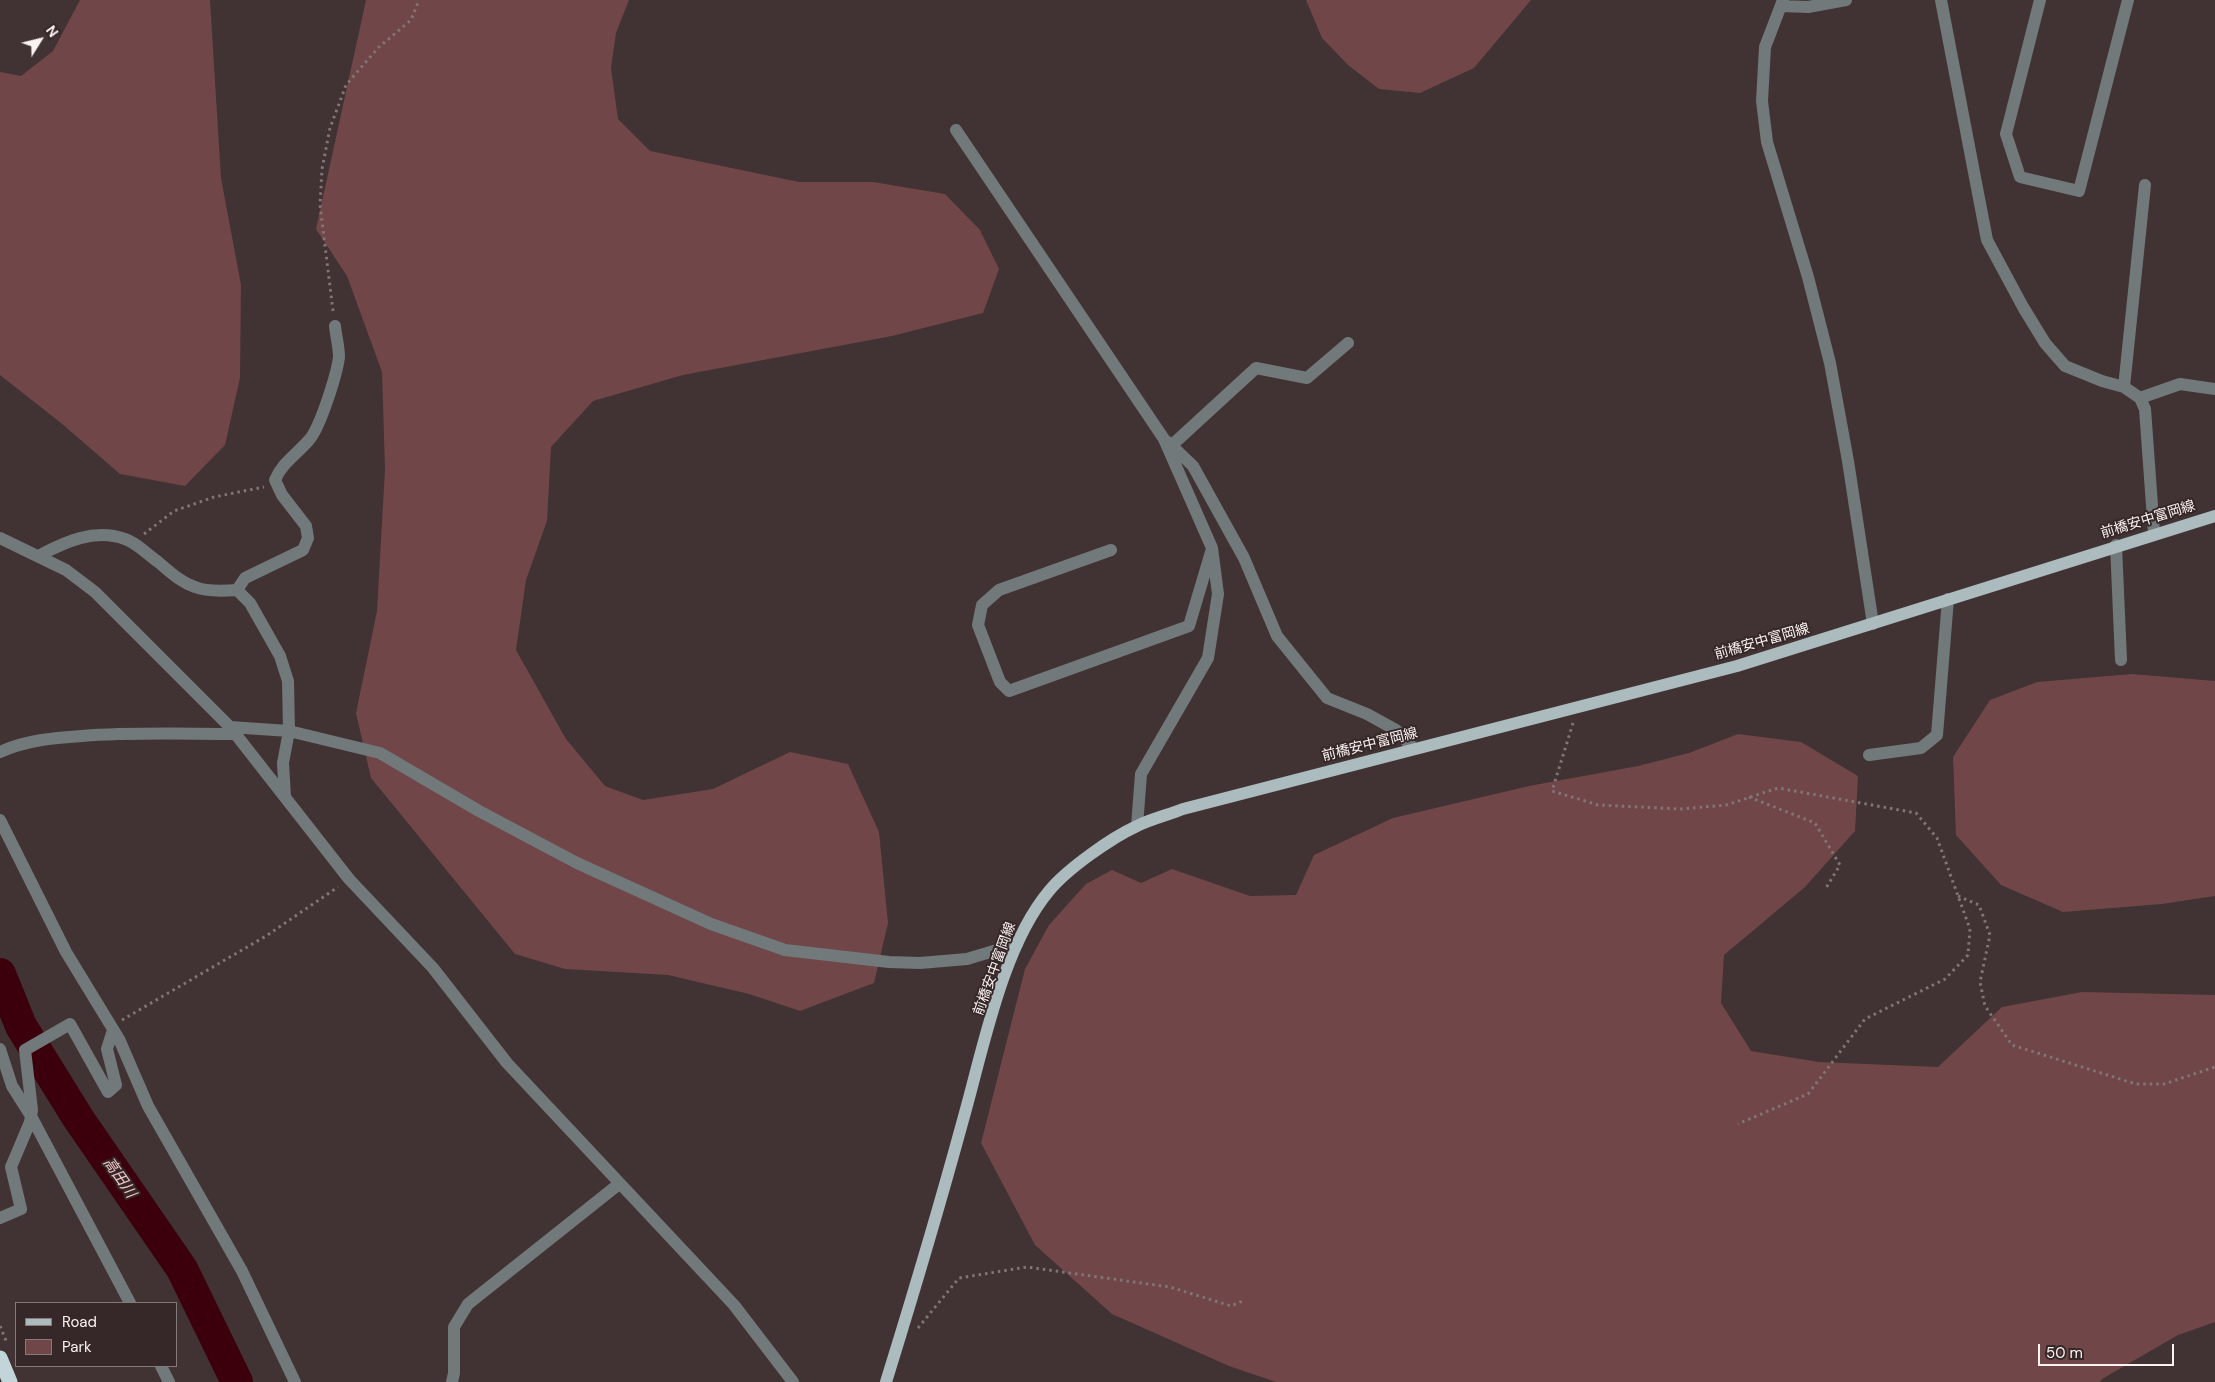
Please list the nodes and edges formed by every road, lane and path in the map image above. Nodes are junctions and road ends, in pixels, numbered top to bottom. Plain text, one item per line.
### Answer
1 (419, 0) edge
2 (1846, 0) edge
3 (1941, 0) edge
4 (2040, 0) edge
5 (2128, 0) edge
6 (1782, 3) edge
7 (956, 130) dead end
8 (2144, 185) dead end
9 (335, 326) joint
10 (1348, 343) dead end
11 (2124, 387) junction
12 (2215, 389) edge
13 (2140, 398) junction
14 (1168, 442) junction
15 (275, 480) junction
16 (2215, 516) edge
17 (2154, 533) junction
18 (0, 538) edge
19 (126, 540) junction
20 (2116, 545) junction
21 (1212, 548) junction
22 (1111, 550) dead end
23 (38, 556) junction
24 (237, 590) junction
25 (1948, 599) junction
26 (1873, 624) junction
27 (2121, 660) dead end
28 (1577, 707) junction
29 (233, 731) junction
30 (288, 731) junction
31 (1414, 749) junction
32 (0, 752) edge
33 (1869, 755) dead end
34 (285, 797) junction
35 (1749, 798) junction
36 (0, 820) edge
37 (1137, 826) junction
38 (350, 879) junction
39 (1826, 888) dead end
40 (1958, 896) junction
41 (1017, 944) junction
42 (112, 1028) junction
43 (0, 1049) edge
44 (2215, 1067) edge
45 (31, 1116) junction
46 (1738, 1124) dead end
47 (618, 1184) junction
48 (0, 1218) edge
49 (1244, 1300) dead end
50 (129, 1302) edge
51 (899, 1340) junction
52 (0, 1358) edge
53 (162, 1367) edge
54 (10, 1382) edge
55 (169, 1382) edge
56 (295, 1382) edge
57 (452, 1382) edge
58 (793, 1382) edge
59 (886, 1382) edge

1 - 9 path
2 - 6 street
3 - 11 street
4 - 5 street
6 - 26 street
7 - 14 street
8 - 11 street
9 - 15 street
10 - 14 street
11 - 13 street
12 - 13 street
13 - 17 street
14 - 21 street
14 - 31 street
15 - 19 path
15 - 24 street
16 - 17 main road, 前橋安中富岡線
17 - 20 main road, 前橋安中富岡線
18 - 23 street
19 - 23 street
19 - 24 street
20 - 25 main road, 前橋安中富岡線
20 - 27 street
21 - 22 street
21 - 37 street
23 - 29 street
24 - 30 street
25 - 26 main road, 前橋安中富岡線
25 - 33 street
26 - 28 main road, 前橋安中富岡線
28 - 31 main road, 前橋安中富岡線
28 - 35 path
29 - 30 street
29 - 32 street
29 - 34 street
30 - 34 street
30 - 41 street
31 - 37 main road, 前橋安中富岡線
34 - 38 street
35 - 39 path
35 - 40 path
36 - 42 street
37 - 41 main road, 前橋安中富岡線
38 - 42 path
38 - 47 street
40 - 44 path
40 - 46 path
41 - 51 main road, 前橋安中富岡線
42 - 45 street
42 - 56 street
43 - 45 street
45 - 48 street
45 - 50 street
47 - 57 street
47 - 58 street
49 - 51 path
51 - 59 main road, 前橋安中富岡線
52 - 54 highway
53 - 55 street

